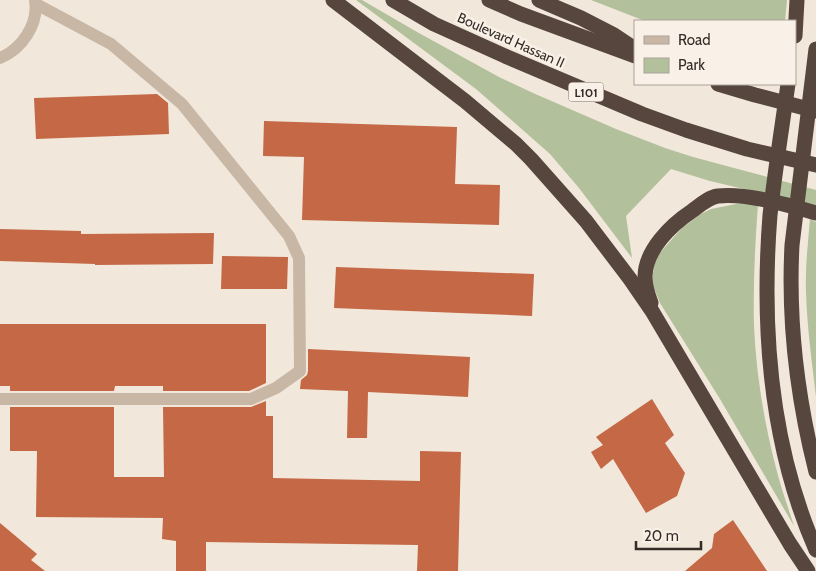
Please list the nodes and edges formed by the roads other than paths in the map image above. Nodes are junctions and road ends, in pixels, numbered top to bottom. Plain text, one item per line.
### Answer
1 (332, 0) edge
2 (393, 0) edge
3 (489, 0) edge
4 (538, 0) edge
5 (797, 0) edge
6 (36, 2) edge
7 (796, 20) edge
8 (634, 48) edge
9 (816, 49) edge
10 (634, 56) edge
11 (0, 58) edge
12 (721, 85) edge
13 (788, 85) edge
14 (816, 111) edge
15 (816, 166) edge
16 (816, 212) edge
17 (658, 322) junction
18 (0, 399) edge
19 (816, 472) edge
20 (816, 550) edge
21 (808, 571) edge

1 - 17 highway
2 - 15 highway, Boulevard Hassan II / L101
3 - 10 highway, Boulevard Hassan II
4 - 8 highway
5 - 7 highway
6 - 11 lane
6 - 18 lane
9 - 19 highway
12 - 14 highway
13 - 20 highway
16 - 17 highway
17 - 21 highway

